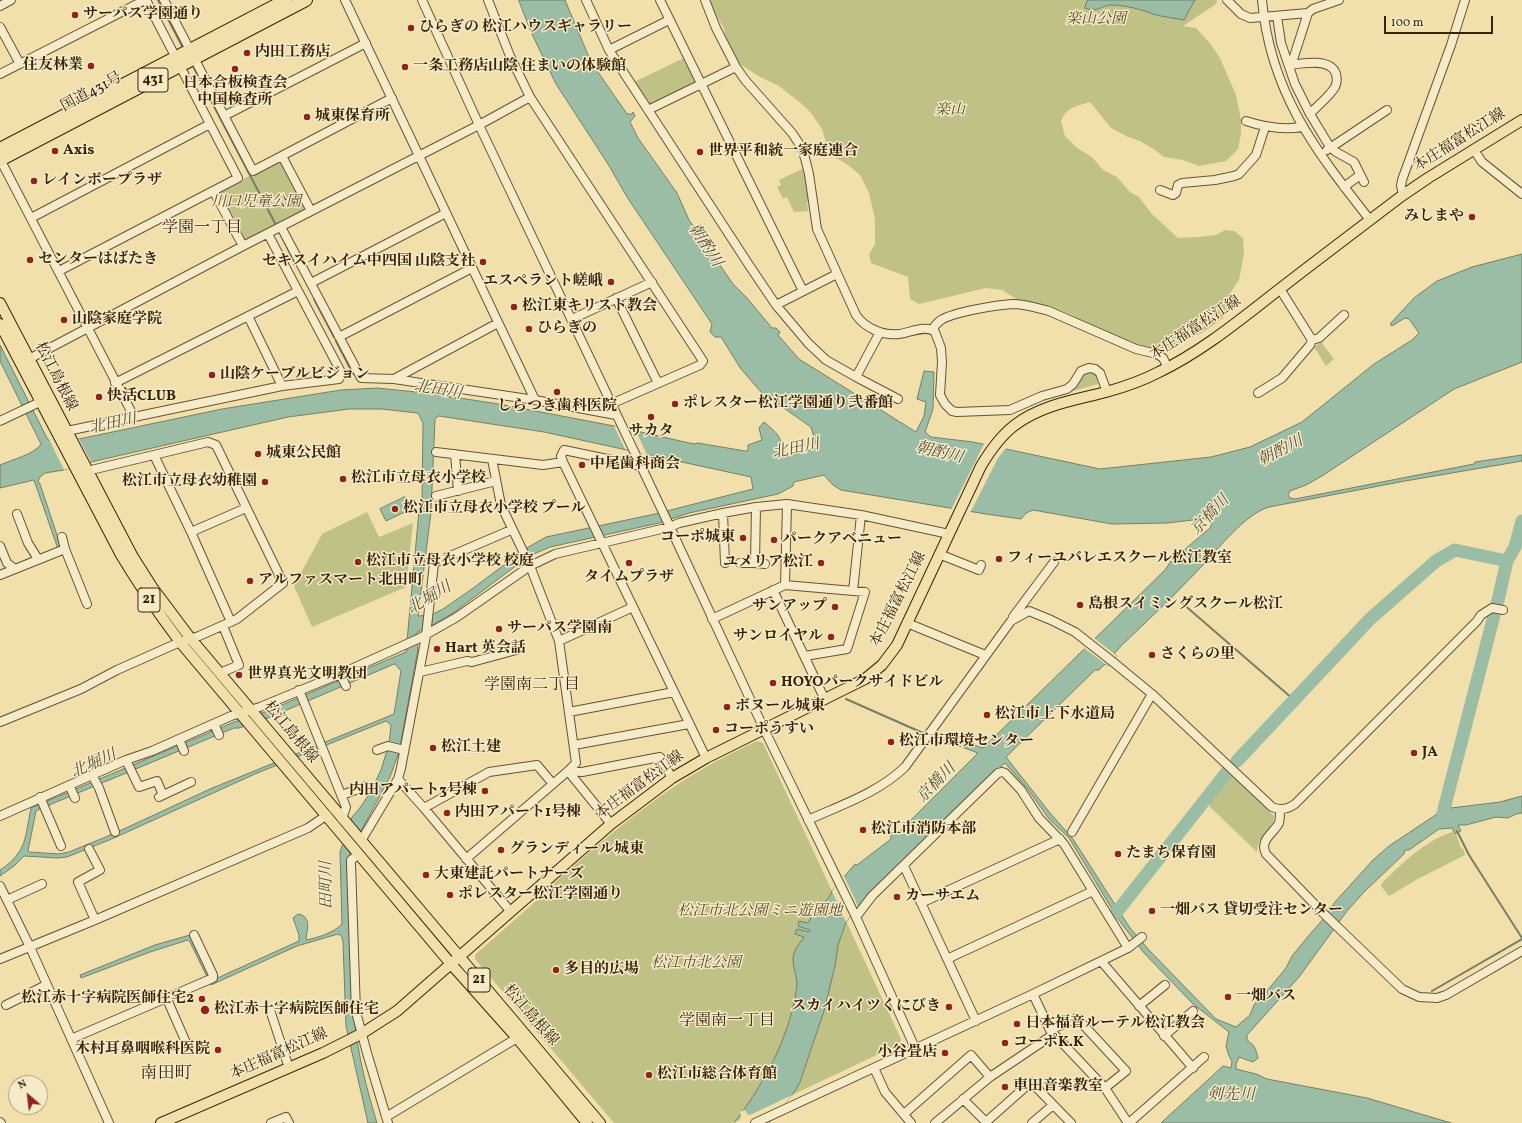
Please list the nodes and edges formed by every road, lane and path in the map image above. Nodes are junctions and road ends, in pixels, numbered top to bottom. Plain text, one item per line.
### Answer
1 (11, 0) edge
2 (145, 0) edge
3 (164, 0) edge
4 (286, 0) edge
5 (306, 0) edge
6 (345, 0) edge
7 (422, 0) edge
8 (488, 0) edge
9 (586, 0) edge
10 (660, 0) edge
11 (705, 0) edge
12 (1227, 0) edge
13 (1262, 0) edge
14 (1339, 0) edge
15 (1465, 0) edge
16 (0, 6) edge
17 (1308, 13) junction
18 (1277, 16) junction
19 (1264, 18) junction
20 (669, 20) junction
21 (0, 26) edge
22 (366, 43) junction
23 (609, 50) junction
24 (192, 54) junction
25 (178, 62) junction
26 (20, 64) junction
27 (736, 67) junction
28 (1290, 68) junction
29 (0, 74) edge
30 (700, 85) junction
31 (530, 97) junction
32 (392, 98) junction
33 (648, 110) junction
34 (1387, 110) dead end
35 (1310, 114) junction
36 (224, 116) junction
37 (1522, 120) edge
38 (1246, 121) dead end
39 (210, 124) junction
40 (479, 125) junction
41 (1265, 127) junction
42 (1302, 127) junction
43 (1330, 147) junction
44 (1474, 150) junction
45 (1321, 154) junction
46 (282, 156) junction
47 (419, 156) junction
48 (0, 157) edge
49 (1344, 187) junction
50 (1160, 190) dead end
51 (214, 192) junction
52 (1522, 194) edge
53 (1403, 195) junction
54 (311, 211) junction
55 (446, 213) junction
56 (31, 218) junction
57 (1370, 220) junction
58 (276, 230) junction
59 (243, 246) junction
60 (472, 268) junction
61 (59, 271) junction
62 (837, 274) junction
63 (652, 282) junction
64 (311, 283) junction
65 (1280, 288) junction
66 (298, 291) junction
67 (803, 291) junction
68 (616, 298) junction
69 (0, 303) edge
70 (776, 305) junction
71 (1344, 315) dead end
72 (248, 316) junction
73 (572, 319) junction
74 (498, 323) junction
75 (0, 324) edge
76 (88, 328) junction
77 (933, 329) junction
78 (880, 332) junction
79 (339, 337) junction
80 (1312, 340) junction
81 (29, 359) junction
82 (1168, 368) junction
83 (856, 377) junction
84 (394, 379) junction
85 (115, 383) junction
86 (658, 383) junction
87 (282, 386) junction
88 (1107, 392) junction
89 (1258, 393) dead end
90 (898, 399) dead end
91 (535, 400) junction
92 (611, 404) junction
93 (32, 406) junction
94 (134, 417) junction
95 (618, 418) junction
96 (0, 421) edge
97 (65, 435) junction
98 (436, 452) dead end
99 (455, 454) junction
100 (154, 455) junction
101 (492, 459) junction
102 (564, 462) junction
103 (639, 463) junction
104 (83, 469) junction
105 (496, 481) junction
106 (458, 491) junction
107 (436, 496) dead end
108 (787, 504) junction
109 (756, 507) junction
110 (246, 508) junction
111 (723, 513) junction
112 (17, 514) dead end
113 (861, 515) junction
114 (669, 524) junction
115 (511, 530) junction
116 (191, 532) junction
117 (949, 534) junction
118 (62, 537) dead end
119 (600, 540) junction
120 (0, 546) edge
121 (66, 549) junction
122 (939, 554) junction
123 (38, 559) junction
124 (1054, 562) dead end
125 (528, 563) junction
126 (725, 563) dead end
127 (740, 563) dead end
128 (755, 563) junction
129 (765, 564) dead end
130 (981, 565) dead end
131 (15, 570) junction
132 (0, 575) edge
133 (785, 585) junction
134 (773, 590) junction
135 (853, 591) junction
136 (87, 604) dead end
137 (633, 607) junction
138 (1503, 610) dead end
139 (712, 618) junction
140 (1010, 621) junction
141 (907, 623) junction
142 (227, 624) junction
143 (424, 634) junction
144 (191, 639) junction
145 (559, 640) junction
146 (180, 642) junction
147 (520, 649) dead end
148 (985, 655) junction
149 (806, 656) junction
150 (420, 672) junction
151 (220, 673) junction
152 (674, 692) junction
153 (300, 693) junction
154 (1152, 694) junction
155 (825, 700) junction
156 (569, 712) junction
157 (248, 716) junction
158 (0, 722) edge
159 (689, 724) junction
160 (764, 729) junction
161 (574, 745) junction
162 (376, 750) dead end
163 (402, 750) junction
164 (706, 758) junction
165 (128, 766) junction
166 (568, 771) junction
167 (672, 778) junction
168 (398, 779) junction
169 (95, 780) junction
170 (191, 782) dead end
171 (552, 784) junction
172 (366, 786) dead end
173 (342, 795) junction
174 (43, 802) junction
175 (424, 808) junction
176 (1280, 810) junction
177 (326, 815) junction
178 (0, 816) edge
179 (808, 820) junction
180 (345, 822) junction
181 (611, 824) junction
182 (115, 832) dead end
183 (1072, 832) dead end
184 (1060, 839) junction
185 (358, 845) junction
186 (61, 846) dead end
187 (89, 849) dead end
188 (466, 858) junction
189 (904, 866) junction
190 (42, 884) dead end
191 (0, 886) edge
192 (1093, 891) junction
193 (7, 900) junction
194 (922, 903) junction
195 (511, 912) junction
196 (856, 917) junction
197 (95, 920) junction
198 (194, 935) dead end
199 (1142, 937) dead end
200 (1130, 946) junction
201 (30, 947) junction
202 (1522, 951) edge
203 (0, 959) edge
204 (947, 959) junction
205 (455, 960) junction
206 (1101, 961) junction
207 (46, 985) junction
208 (1165, 985) dead end
209 (1033, 994) junction
210 (166, 997) junction
211 (6, 1005) dead end
212 (1139, 1006) junction
213 (270, 1010) dead end
214 (1193, 1011) dead end
215 (976, 1021) junction
216 (1052, 1032) junction
217 (360, 1035) junction
218 (1164, 1036) junction
219 (517, 1038) junction
220 (71, 1039) junction
221 (188, 1047) dead end
222 (915, 1048) junction
223 (1204, 1057) dead end
224 (289, 1068) junction
225 (874, 1068) junction
226 (1193, 1068) junction
227 (990, 1077) junction
228 (1105, 1088) junction
229 (963, 1099) junction
230 (1053, 1105) junction
231 (904, 1114) junction
232 (387, 1120) edge
233 (986, 1122) edge
234 (109, 1123) edge
235 (160, 1123) edge
236 (271, 1123) edge
237 (289, 1123) edge
238 (588, 1123) edge
239 (600, 1123) edge
240 (755, 1123) edge
241 (911, 1123) edge
242 (935, 1123) edge
243 (1032, 1123) edge
244 (1071, 1123) edge
245 (1129, 1123) edge

1 - 16 street
2 - 25 street
2 - 26 street
3 - 24 street
4 - 24 highway, 国道431号 / 431
5 - 24 highway, 国道431号 / 431
6 - 22 street
7 - 40 street
8 - 31 street
9 - 23 street
10 - 20 street
11 - 27 street
12 - 19 street
13 - 19 street
14 - 17 street
15 - 53 street
17 - 18 street
17 - 28 street
18 - 19 street
18 - 28 street
19 - 42 street
20 - 23 street
20 - 30 street
21 - 26 street
22 - 32 street
22 - 36 street
23 - 33 street
24 - 25 highway, 国道431号 / 431
24 - 36 street
25 - 39 street
25 - 48 highway, 国道431号 / 431
26 - 29 street
27 - 30 street
27 - 62 street
28 - 35 street
28 - 35 street
30 - 33 street
30 - 67 street
31 - 40 street
31 - 63 street
32 - 46 street
32 - 47 street
33 - 70 street
34 - 43 street
35 - 43 street
36 - 46 street
37 - 44 main road, 本庄福富松江線
38 - 41 street
39 - 51 street
39 - 56 street
40 - 47 street
40 - 73 street
41 - 42 street
41 - 50 street
42 - 45 street
43 - 45 street
43 - 49 street
44 - 52 street
44 - 53 main road, 本庄福富松江線
45 - 49 street
46 - 54 street
47 - 54 street
47 - 55 street
48 - 56 street
49 - 57 street
51 - 59 street
51 - 61 street
53 - 57 main road, 本庄福富松江線
54 - 58 street
55 - 60 street
55 - 64 street
56 - 61 street
57 - 65 main road, 本庄福富松江線
58 - 59 street
58 - 64 street
58 - 66 street
59 - 76 street
60 - 74 street
60 - 79 street
61 - 76 street
62 - 67 street
62 - 78 street
63 - 68 street
63 - 86 street
64 - 79 street
65 - 80 street
65 - 82 main road, 本庄福富松江線
66 - 72 street
66 - 87 street
67 - 70 street
68 - 73 street
68 - 86 street
69 - 81 main road, 松江島根線 / 21
70 - 83 street
71 - 80 street
72 - 85 street
72 - 87 street
73 - 92 street
74 - 84 street
74 - 91 street
75 - 93 main road, 松江島根線 / 21
76 - 81 street
76 - 85 street
77 - 78 street
77 - 82 street
77 - 88 street
78 - 83 street
79 - 84 street
80 - 89 street
81 - 97 main road, 松江島根線 / 21
82 - 88 main road, 本庄福富松江線
83 - 90 street
84 - 91 street
85 - 94 street
86 - 92 street
87 - 94 street
88 - 117 main road, 本庄福富松江線
91 - 95 street
92 - 95 street
93 - 96 street
93 - 97 main road, 松江島根線 / 21
94 - 97 street
95 - 103 street
97 - 104 main road, 松江島根線 / 21
98 - 99 street
99 - 101 street
99 - 106 street
100 - 104 street
100 - 110 street
100 - 116 street
101 - 102 street
101 - 105 street
102 - 103 street
102 - 119 street
103 - 114 street
104 - 144 main road, 松江島根線 / 21
104 - 146 main road, 松江島根線 / 21
105 - 106 street
105 - 115 street
106 - 107 street
108 - 109 street
108 - 113 street
108 - 133 street
109 - 111 street
109 - 128 street
110 - 116 street
110 - 142 street
111 - 114 street
111 - 126 street
112 - 123 street
113 - 117 street
113 - 135 street
114 - 119 street
114 - 139 street
115 - 125 street
115 - 143 street
116 - 142 street
117 - 122 main road, 本庄福富松江線
118 - 121 street
119 - 125 street
119 - 137 street
120 - 131 street
121 - 123 street
121 - 136 street
122 - 130 street
122 - 141 main road, 本庄福富松江線
123 - 131 street
124 - 140 street
125 - 143 street
125 - 145 street
127 - 128 street
128 - 129 street
131 - 132 street
133 - 134 street
133 - 135 street
134 - 139 street
134 - 149 street
135 - 149 street
137 - 145 street
137 - 152 street
138 - 176 street
139 - 160 street
140 - 148 street
140 - 154 street
141 - 148 street
141 - 155 main road, 本庄福富松江線
142 - 144 street
142 - 151 street
143 - 150 street
143 - 153 street
144 - 146 street
144 - 151 main road, 松江島根線 / 21
145 - 156 street
146 - 157 main road, 松江島根線 / 21
146 - 158 street
147 - 150 street
148 - 179 street
149 - 155 street
150 - 163 street
151 - 157 main road, 松江島根線 / 21
152 - 156 street
152 - 159 street
153 - 157 street
153 - 173 street
154 - 176 street
154 - 183 street
155 - 160 main road, 本庄福富松江線
156 - 161 street
157 - 165 street
157 - 177 main road, 松江島根線 / 21
157 - 180 main road, 松江島根線 / 21
159 - 161 street
159 - 164 street
160 - 164 main road, 本庄福富松江線
160 - 179 street
161 - 166 street
162 - 163 street
163 - 168 street
164 - 167 main road, 本庄福富松江線
165 - 169 street
165 - 170 street
166 - 167 street
166 - 171 street
166 - 181 street
167 - 181 main road, 本庄福富松江線
168 - 175 street
168 - 185 street
169 - 174 street
169 - 182 street
171 - 175 street
171 - 188 street
172 - 173 street
173 - 180 street
174 - 178 street
174 - 186 street
175 - 188 street
176 - 202 street
177 - 185 main road, 松江島根線 / 21
177 - 197 street
179 - 196 street
180 - 185 main road, 松江島根線 / 21
181 - 195 main road, 本庄福富松江線
184 - 189 street
184 - 192 street
184 - 194 street
185 - 205 main road, 松江島根線 / 21
185 - 217 street
187 - 197 street
188 - 195 street
189 - 194 street
189 - 196 street
190 - 193 street
191 - 193 street
192 - 200 street
192 - 204 street
193 - 201 street
194 - 204 street
195 - 205 main road, 本庄福富松江線
196 - 222 street
197 - 201 street
198 - 210 street
199 - 200 street
200 - 206 street
201 - 203 street
201 - 207 street
204 - 215 street
205 - 217 main road, 本庄福富松江線
205 - 219 main road, 松江島根線 / 21
205 - 239 main road, 松江島根線 / 21
206 - 209 street
206 - 212 street
207 - 211 street
207 - 220 street
208 - 212 street
209 - 215 street
209 - 216 street
210 - 220 street
210 - 221 street
212 - 218 street
213 - 224 street
214 - 218 street
215 - 222 street
216 - 227 street
216 - 228 street
216 - 228 street
217 - 224 main road, 本庄福富松江線
217 - 232 street
218 - 226 street
219 - 232 street
219 - 238 main road, 松江島根線 / 21
220 - 234 street
222 - 225 street
223 - 226 street
224 - 235 main road, 本庄福富松江線
225 - 231 street
225 - 240 street
226 - 245 street
227 - 229 street
227 - 231 street
228 - 245 street
229 - 233 street
229 - 242 street
230 - 233 street
230 - 243 street
230 - 244 street
231 - 241 street
236 - 237 street

